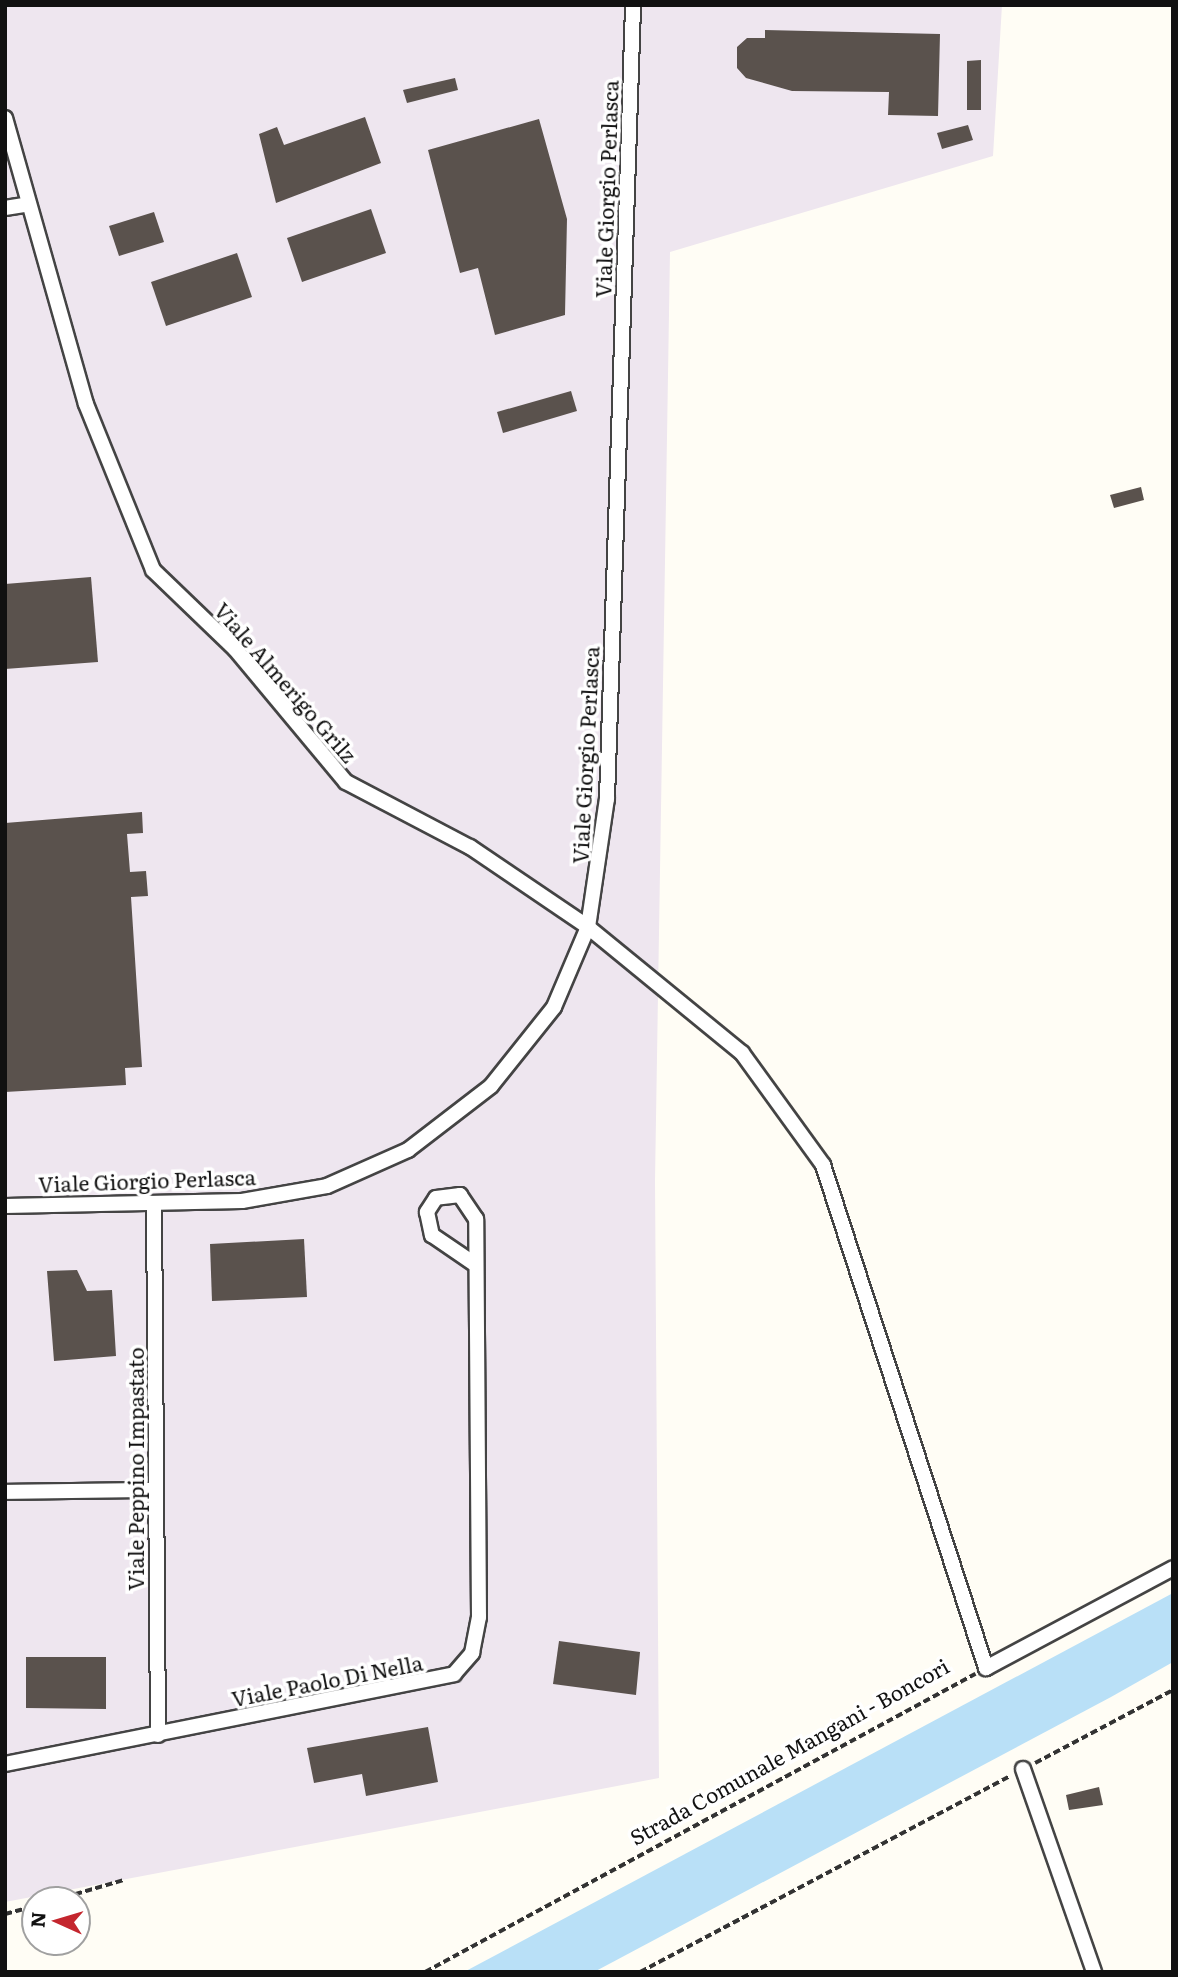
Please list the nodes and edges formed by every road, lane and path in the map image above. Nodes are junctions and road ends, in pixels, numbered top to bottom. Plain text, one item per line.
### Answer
1 (633, 5) edge
2 (5, 118) edge
3 (29, 204) junction
4 (5, 208) edge
5 (589, 928) junction
6 (154, 1203) junction
7 (5, 1206) edge
8 (476, 1265) junction
9 (156, 1490) junction
10 (5, 1492) edge
11 (1173, 1568) edge
12 (986, 1668) junction
13 (1173, 1690) edge
14 (158, 1735) junction
15 (5, 1764) edge
16 (1023, 1769) junction
17 (124, 1880) dead end
18 (91, 1890) edge
19 (425, 1972) edge
20 (639, 1972) edge
21 (1094, 1972) edge

1 - 5 street, Viale Giorgio Perlasca
2 - 3 street, Viale Almerigo Grilz
3 - 4 street
3 - 5 street, Viale Almerigo Grilz
5 - 6 street, Viale Giorgio Perlasca
5 - 12 street, Viale Almerigo Grilz
6 - 7 street, Viale Giorgio Perlasca
6 - 9 street, Viale Peppino Impastato
8 - 8 street, Viale Paolo Di Nella
8 - 14 street, Viale Paolo Di Nella
9 - 10 street
9 - 14 street, Viale Peppino Impastato
11 - 12 street
12 - 19 path, Strada Comunale Mangani - Boncori
13 - 16 path
14 - 15 street, Viale Paolo Di Nella
16 - 20 path
16 - 21 street
17 - 18 path

